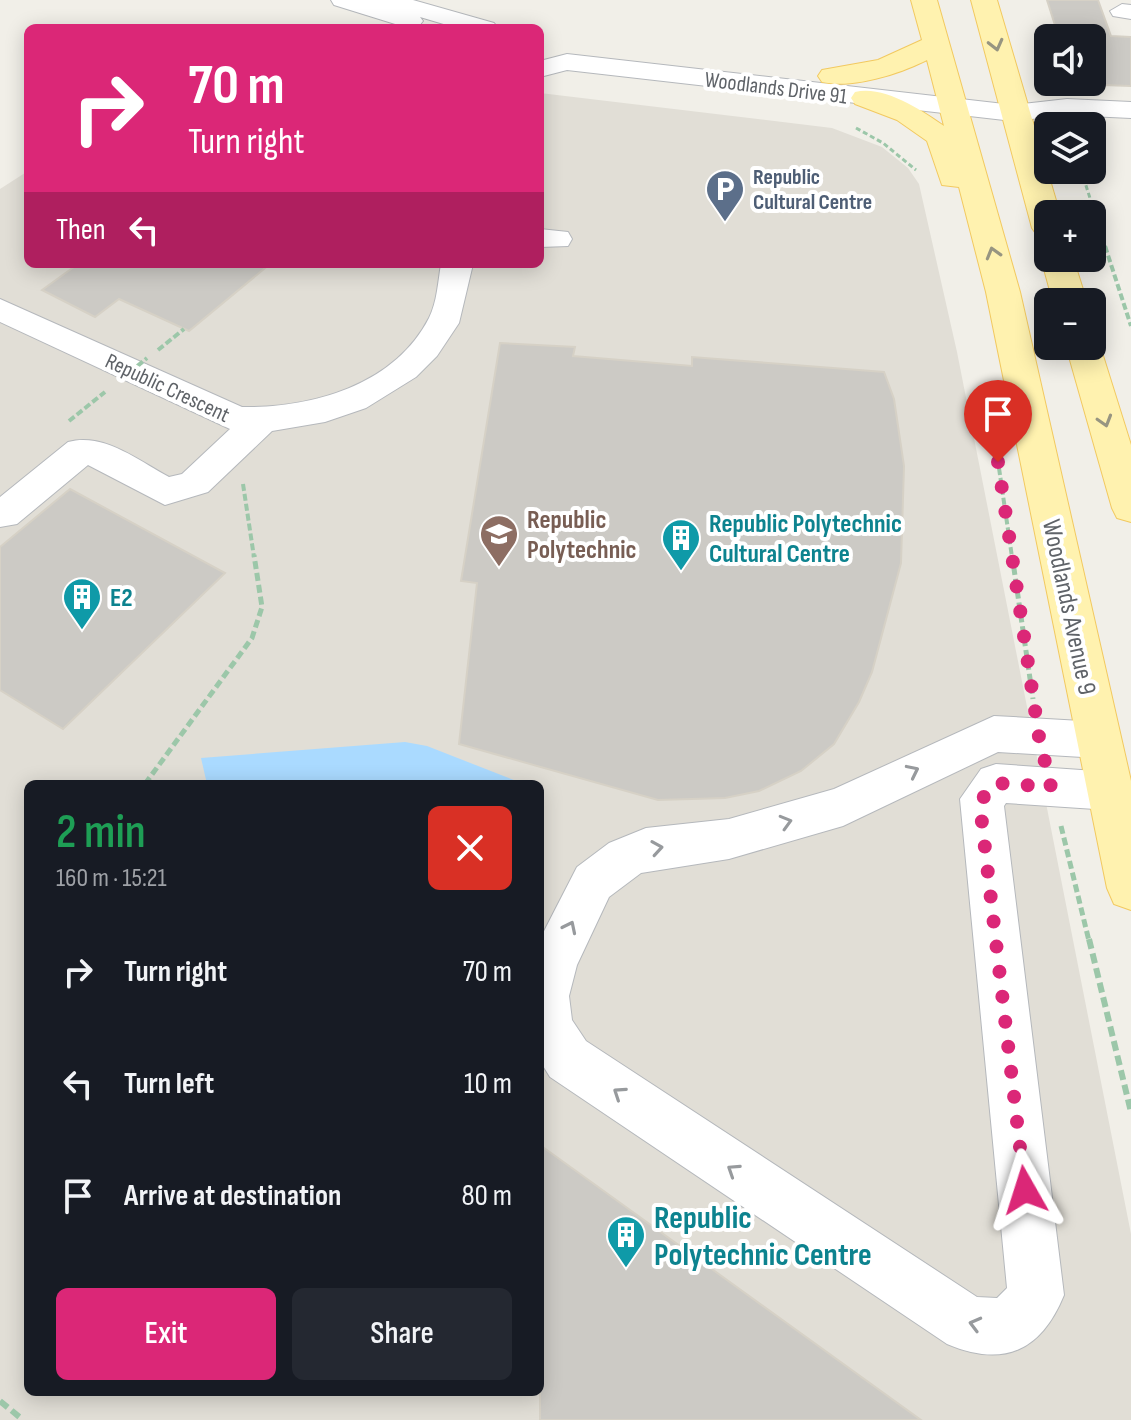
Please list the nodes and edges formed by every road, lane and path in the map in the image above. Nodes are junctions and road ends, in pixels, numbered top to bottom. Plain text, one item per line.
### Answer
1 (343, 0) edge
2 (386, 0) edge
3 (924, 0) edge
4 (984, 0) edge
5 (421, 24) edge
6 (471, 24) edge
7 (544, 42) edge
8 (937, 42) junction
9 (544, 68) edge
10 (832, 76) junction
11 (865, 98) junction
12 (951, 98) junction
13 (1011, 101) junction
14 (1131, 110) edge
15 (849, 124) dead end
16 (925, 180) dead end
17 (1085, 184) edge
18 (1040, 200) edge
19 (982, 215) junction
20 (456, 268) edge
21 (0, 309) edge
22 (1131, 326) edge
23 (184, 329) dead end
24 (1087, 360) edge
25 (122, 379) dead end
26 (261, 421) junction
27 (231, 449) junction
28 (996, 452) dead end
29 (1131, 508) edge
30 (4, 514) dead end
31 (1039, 737) junction
32 (1099, 740) junction
33 (148, 780) edge
34 (1051, 787) junction
35 (1110, 791) junction
36 (1131, 888) edge
37 (1131, 1112) edge
38 (0, 1401) edge
39 (23, 1420) edge

1 - 5 street
2 - 6 street
3 - 8 main road, Woodlands Avenue 9
4 -> 13 main road
7 - 10 street
8 - 10 main road
8 - 12 main road, Woodlands Avenue 9
9 - 11 street, Woodlands Drive 91
10 - 12 street
11 - 12 street, Woodlands Drive 91
11 - 19 main road
12 - 13 street, Woodlands Drive 91
12 - 19 main road, Woodlands Avenue 9
13 - 14 street, Woodlands Drive 91
13 - 18 main road
15 - 16 path
17 - 22 path
32 -> 19 main road, Woodlands Avenue 9
20 - 26 street, Republic Crescent
21 - 26 street, Republic Crescent
23 - 25 path, bridge
24 -> 29 main road
26 - 27 street
27 - 30 street
27 - 33 path
28 - 31 path
31 - 32 street
34 -> 31 street
32 - 35 main road, Woodlands Avenue 9
34 - 35 street
34 - 37 path
35 - 36 main road, Woodlands Avenue 9
38 - 39 path

